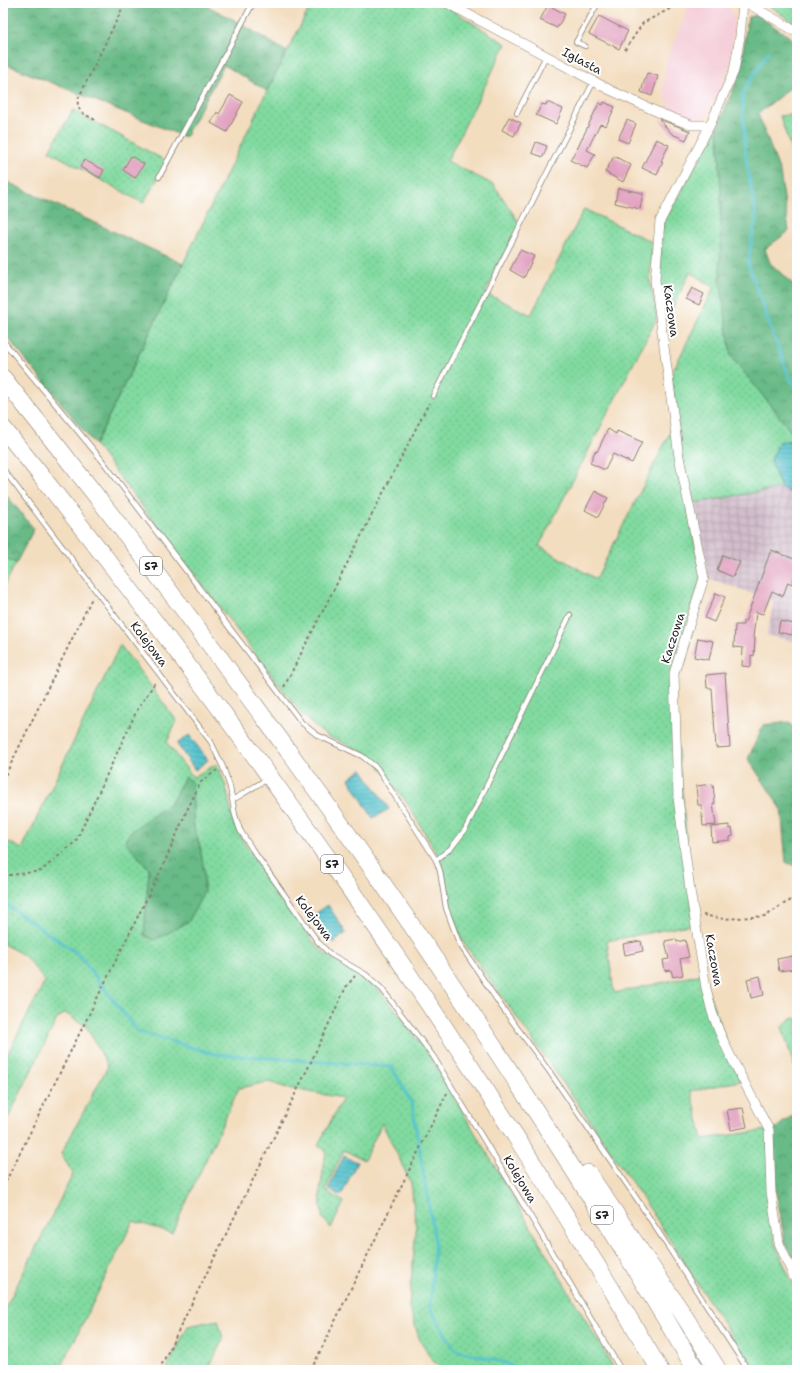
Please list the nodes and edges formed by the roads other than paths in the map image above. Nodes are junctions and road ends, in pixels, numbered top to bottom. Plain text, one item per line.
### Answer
1 (253, 3) edge
2 (446, 3) edge
3 (598, 3) edge
4 (743, 3) edge
5 (747, 3) edge
6 (797, 34) edge
7 (585, 46) dead end
8 (546, 56) junction
9 (594, 81) junction
10 (517, 113) dead end
11 (710, 125) junction
12 (159, 177) dead end
13 (3, 341) edge
14 (3, 378) edge
15 (433, 396) road end
16 (3, 428) edge
17 (3, 469) edge
18 (570, 615) dead end
19 (269, 776) junction
20 (232, 799) junction
21 (436, 860) junction
22 (504, 1063) junction
23 (797, 1284) edge
24 (621, 1370) edge
25 (660, 1370) edge
26 (696, 1370) edge
27 (718, 1370) edge
28 (748, 1370) edge

1 - 12 lane
2 - 8 street, Iglasta
3 - 7 lane
4 - 11 street, Kaczowa
5 - 6 street
8 - 9 street, Iglasta
8 - 10 lane
9 - 11 street, Iglasta
9 - 15 lane
11 - 23 street, Kaczowa
13 - 21 lane
14 - 22 highway, S7
16 - 19 highway, S7
17 - 20 lane, Kolejowa
18 - 21 lane
19 - 20 lane
19 - 25 highway, S7
20 - 24 lane, Kolejowa
21 - 28 lane
22 - 26 highway, S7
22 - 27 highway

